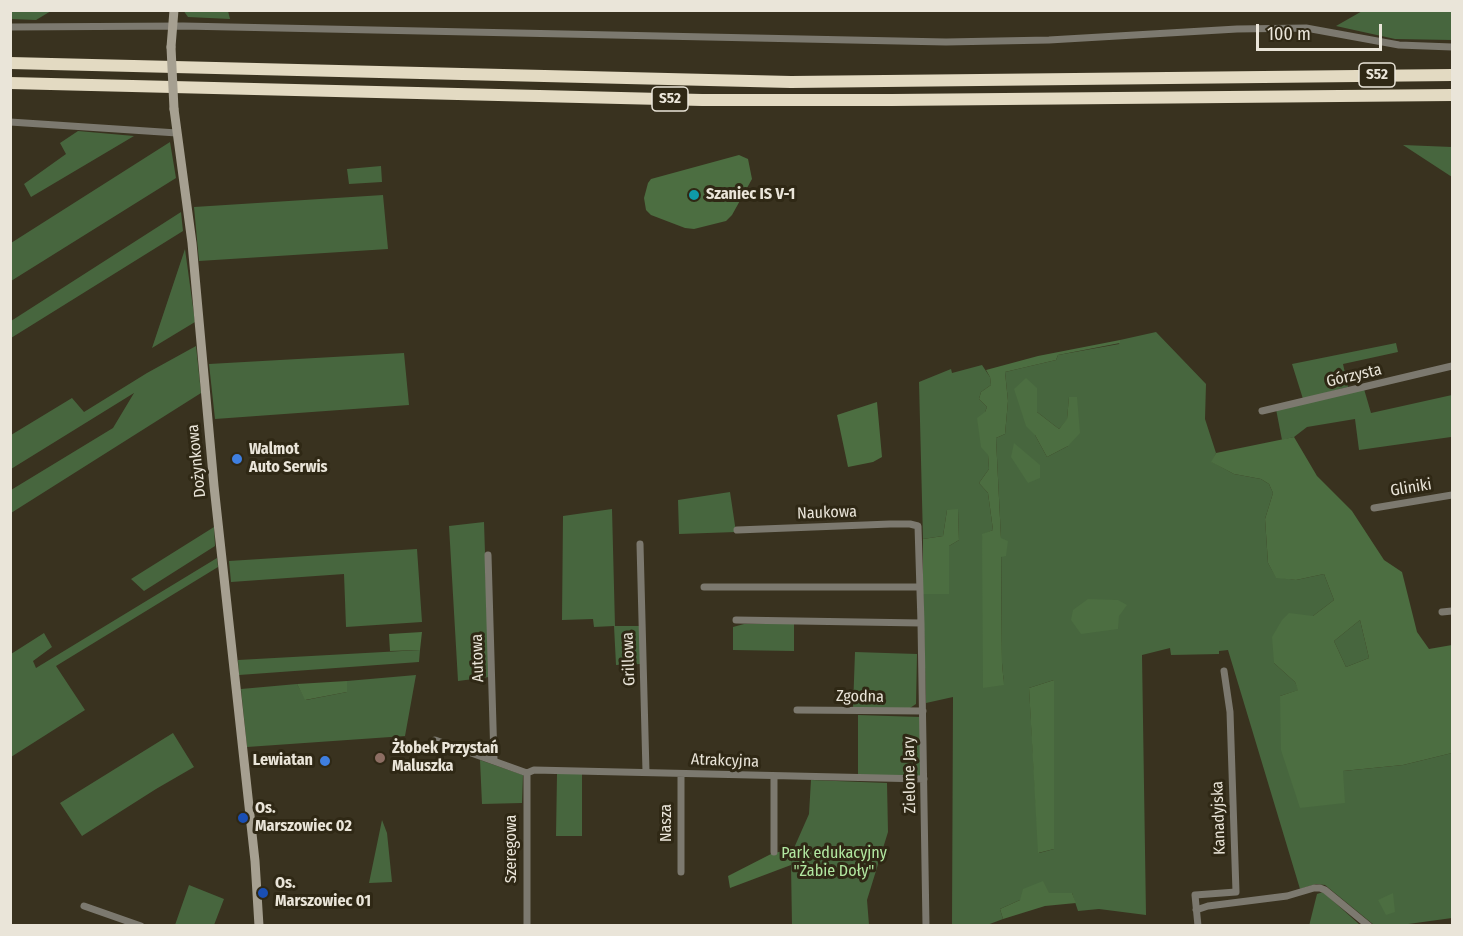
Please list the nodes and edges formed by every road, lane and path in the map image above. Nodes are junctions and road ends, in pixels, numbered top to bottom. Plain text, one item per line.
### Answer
1 (174, 10) edge
2 (10, 27) edge
3 (172, 27) junction
4 (1452, 47) edge
5 (10, 63) edge
6 (1452, 75) edge
7 (10, 83) edge
8 (1452, 95) edge
9 (10, 122) edge
10 (177, 133) junction
11 (1452, 366) edge
12 (1262, 411) dead end
13 (1452, 495) edge
14 (1374, 508) dead end
15 (918, 526) joint
16 (737, 530) dead end
17 (640, 544) dead end
18 (488, 555) dead end
19 (704, 587) dead end
20 (918, 587) junction
21 (1452, 611) edge
22 (1442, 612) dead end
23 (736, 620) dead end
24 (921, 623) junction
25 (1224, 671) dead end
26 (797, 710) dead end
27 (923, 711) junction
28 (435, 740) dead end
29 (494, 760) junction
30 (646, 772) junction
31 (527, 773) junction
32 (681, 774) junction
33 (774, 776) junction
34 (924, 779) junction
35 (774, 852) dead end
36 (681, 872) dead end
37 (84, 906) dead end
38 (1196, 910) junction
39 (141, 926) edge
40 (259, 926) edge
41 (527, 926) edge
42 (926, 926) edge
43 (1198, 926) edge
44 (1370, 926) edge

1 - 3 street, Dożynkowa
2 - 3 street
3 - 4 street
3 - 10 street, Dożynkowa, bridge
5 - 6 highway, S52
7 - 8 highway, S52
9 - 10 street
10 - 40 street, Dożynkowa
11 - 12 street, Górzysta
13 - 14 street, Gliniki
15 - 16 street, Naukowa
15 - 20 street, Zielone Jary
17 - 30 street, Grillowa
18 - 29 street, Autowa
19 - 20 street
20 - 24 street, Zielone Jary
21 - 22 street
23 - 24 street
24 - 27 street, Zielone Jary
25 - 38 street, Kanadyjska
26 - 27 street, Zgodna
27 - 34 street, Zielone Jary
28 - 29 street
29 - 31 street
30 - 31 street, Atrakcyjna
30 - 32 street, Atrakcyjna
31 - 41 street, Szeregowa
32 - 33 street, Atrakcyjna
32 - 36 street, Nasza
33 - 34 street, Atrakcyjna
33 - 35 street
34 - 42 street, Zielone Jary
37 - 39 street
38 - 43 street
38 - 44 street

